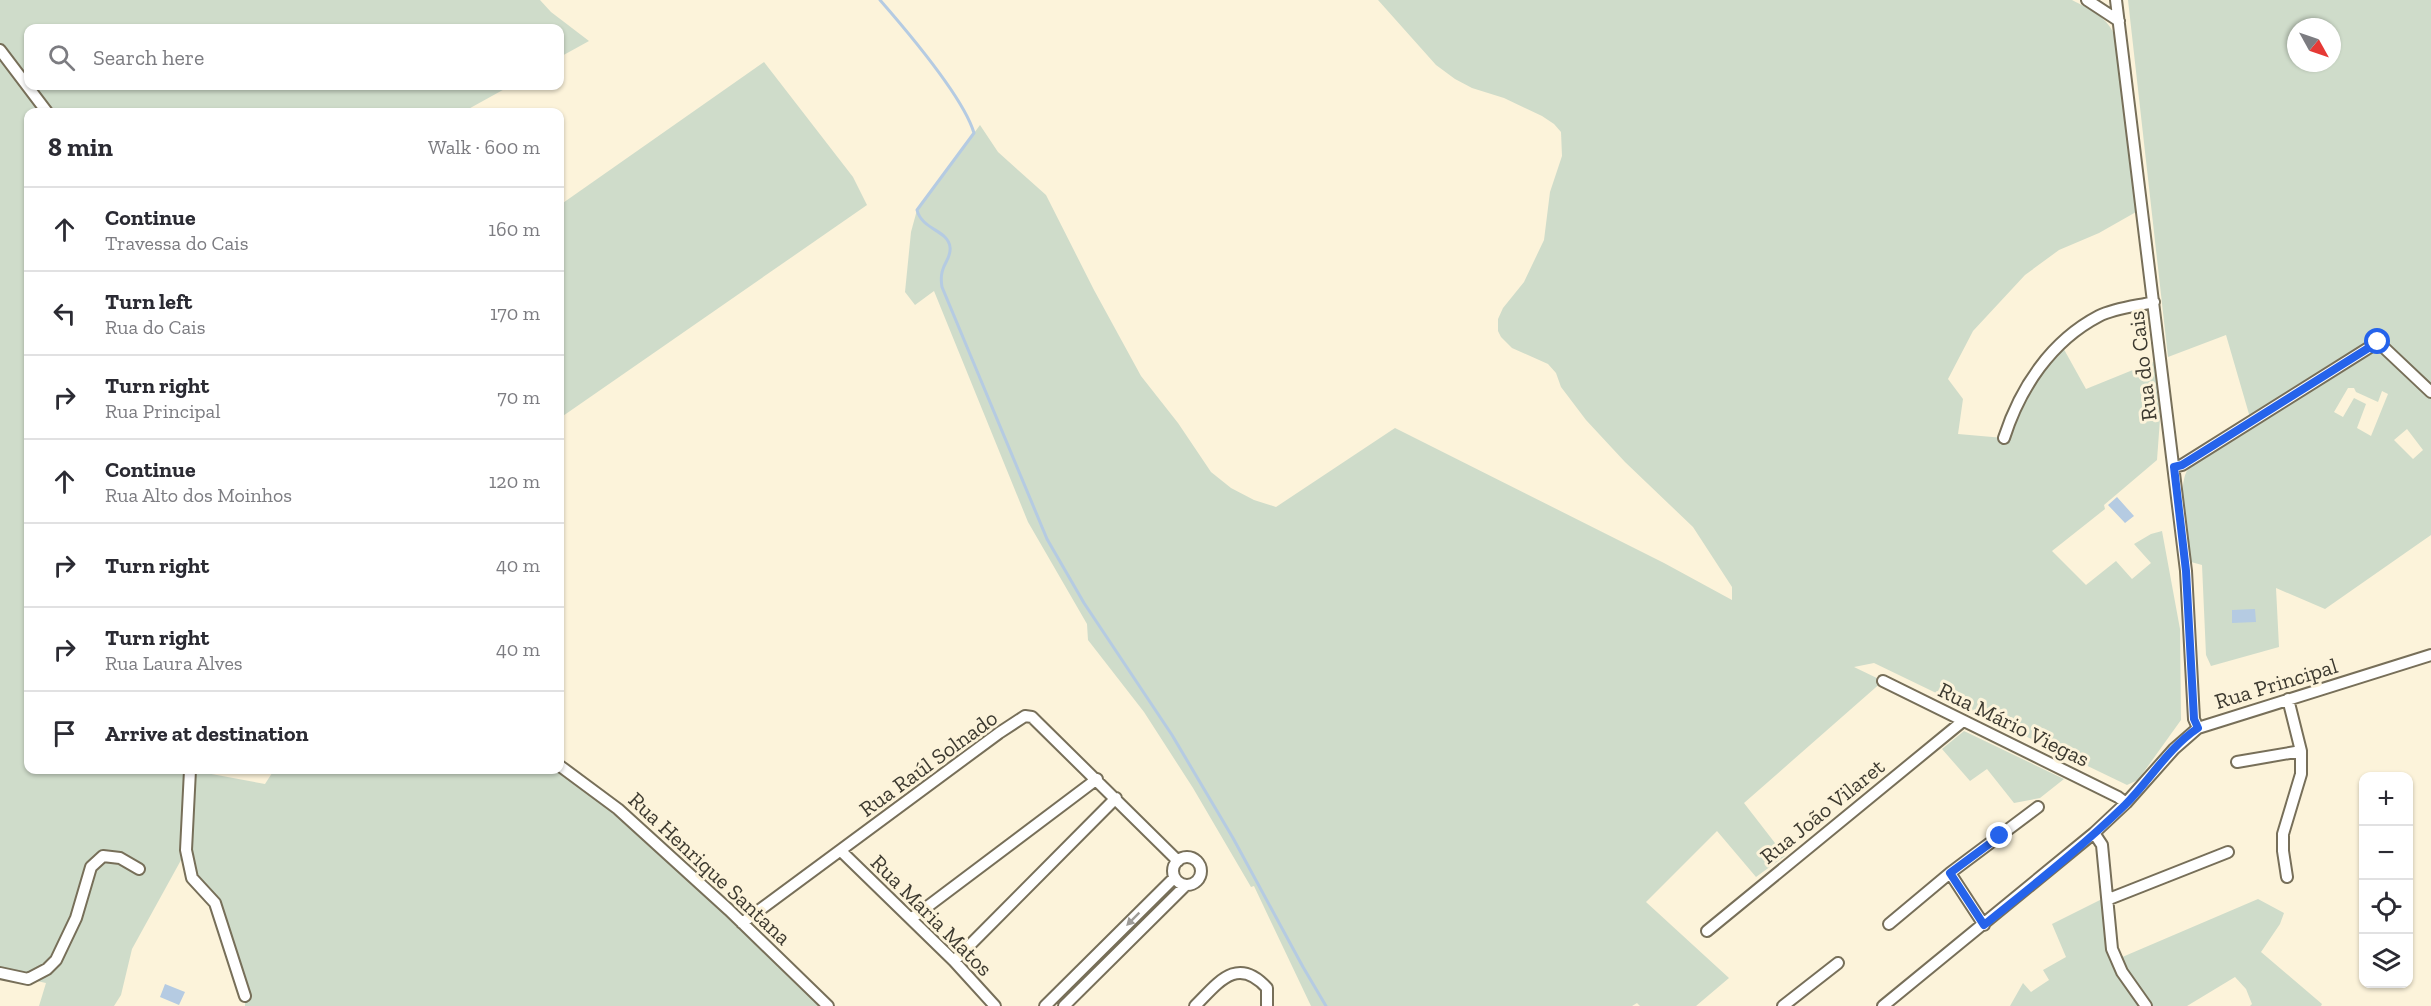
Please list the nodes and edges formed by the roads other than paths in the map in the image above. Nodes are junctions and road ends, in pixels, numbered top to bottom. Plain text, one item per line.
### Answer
1 (2087, 0) edge
2 (2116, 0) edge
3 (2119, 21) junction
4 (0, 50) edge
5 (24, 81) edge
6 (31, 90) edge
7 (45, 108) edge
8 (2154, 302) junction
9 (2431, 392) edge
10 (2004, 438) dead end
11 (2174, 467) junction
12 (2431, 655) edge
13 (1883, 681) dead end
14 (2288, 699) junction
15 (1963, 721) junction
16 (2198, 728) junction
17 (2301, 751) junction
18 (2237, 762) dead end
19 (564, 769) edge
20 (190, 774) edge
21 (1097, 779) junction
22 (1116, 798) junction
23 (2126, 803) junction
24 (2038, 807) dead end
25 (2094, 833) junction
26 (841, 851) junction
27 (2228, 852) dead end
28 (1178, 861) junction
29 (139, 869) dead end
30 (1950, 873) junction
31 (2287, 876) dead end
32 (1174, 878) junction
33 (1186, 885) junction
34 (2109, 899) junction
35 (911, 919) junction
36 (742, 923) junction
37 (1889, 924) dead end
38 (1984, 925) junction
39 (1707, 932) dead end
40 (954, 961) junction
41 (1838, 963) dead end
42 (0, 973) edge
43 (245, 996) dead end
44 (828, 1006) edge
45 (996, 1006) edge
46 (1045, 1006) edge
47 (1064, 1006) edge
48 (1195, 1006) edge
49 (1267, 1006) edge
50 (1783, 1006) edge
51 (1883, 1006) edge
52 (2146, 1006) edge

1 - 3 street
2 - 3 street, Rua do Cais
3 - 8 street, Rua do Cais
4 - 5 street
6 - 7 street
8 - 10 street
8 - 11 street, Rua do Cais
9 - 11 street
11 - 16 street, Rua do Cais
12 - 14 street, Rua Principal
13 - 15 street, Rua Mário Viegas
14 - 16 street, Rua Principal
14 - 17 street
15 - 23 street, Rua Mário Viegas
15 - 39 street, Rua João Vilaret
16 - 23 street, Rua Principal
17 - 18 street
17 - 31 street
19 - 36 street, Rua Henrique Santana
20 - 43 street
21 - 22 street, Rua Raúl Solnado
21 - 26 street, Rua Raúl Solnado
21 - 35 street
22 - 28 street, Rua Raúl Solnado
22 - 40 street
23 - 25 street, Rua Principal
24 - 30 street
25 - 34 street
25 - 38 street, Rua Principal
26 - 35 street, Rua Maria Matos
26 - 36 street, Rua Raúl Solnado
27 - 34 street
28 - 32 street
28 - 33 street
29 - 42 street
30 - 37 street
30 - 38 street
32 - 33 street
32 -> 46 street
33 - 47 street
34 - 52 street
35 - 40 street, Rua Maria Matos
36 - 44 street, Rua Henrique Santana
38 - 51 street, Rua Principal
40 - 45 street, Rua Maria Matos
41 - 50 street
48 - 49 street

